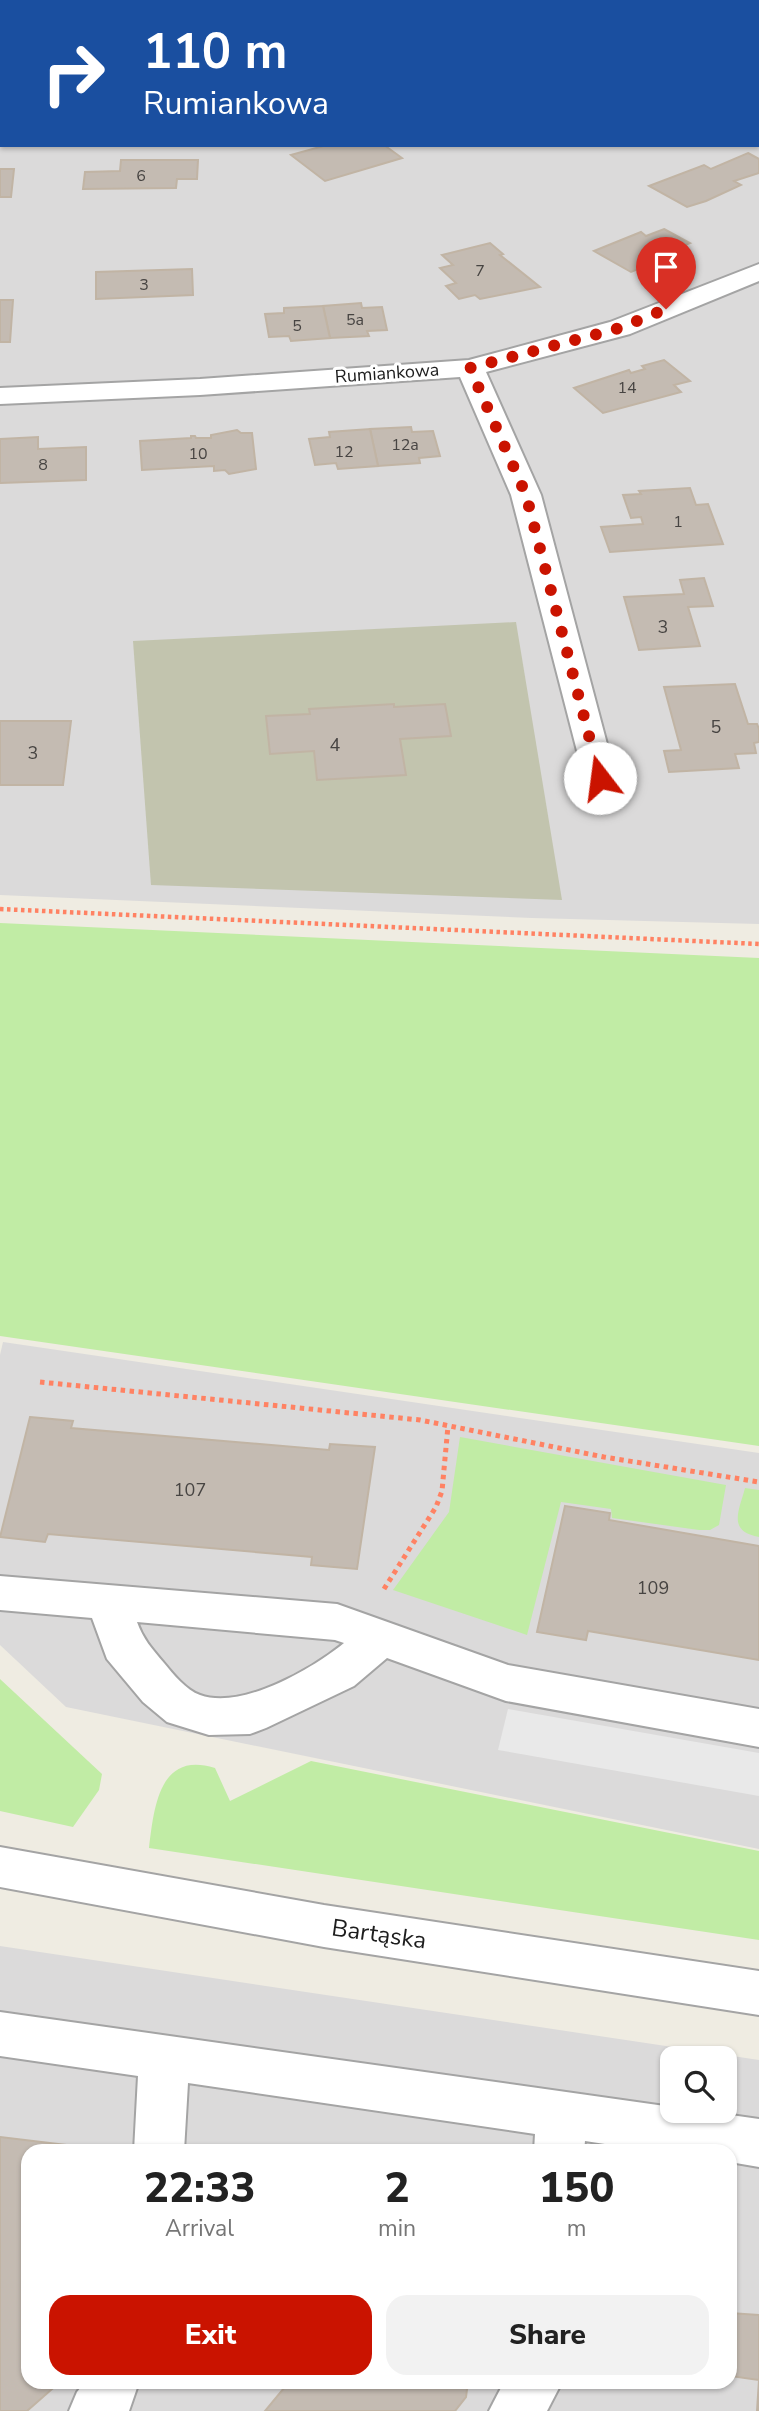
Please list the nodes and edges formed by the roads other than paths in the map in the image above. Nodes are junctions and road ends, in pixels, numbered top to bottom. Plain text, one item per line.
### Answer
1 (759, 272) edge
2 (470, 368) junction
3 (0, 396) edge
4 (600, 778) dead end
5 (0, 1593) edge
6 (109, 1602) junction
7 (381, 1638) junction
8 (759, 1728) edge
9 (0, 1867) edge
10 (759, 1993) edge
11 (0, 2034) edge
12 (164, 2059) junction
13 (560, 2132) edge
14 (759, 2143) edge
15 (159, 2144) edge
16 (110, 2389) edge
17 (530, 2389) edge
18 (96, 2411) edge
19 (516, 2411) edge

1 - 2 street, Rumiankowa
2 - 3 street, Rumiankowa
2 - 4 street
5 - 6 street
6 - 7 street
6 - 7 street
7 - 8 street
9 - 10 street, Bartąska
11 - 12 street
12 - 13 street
12 - 15 street
13 - 14 street
16 - 18 street
17 - 19 street

